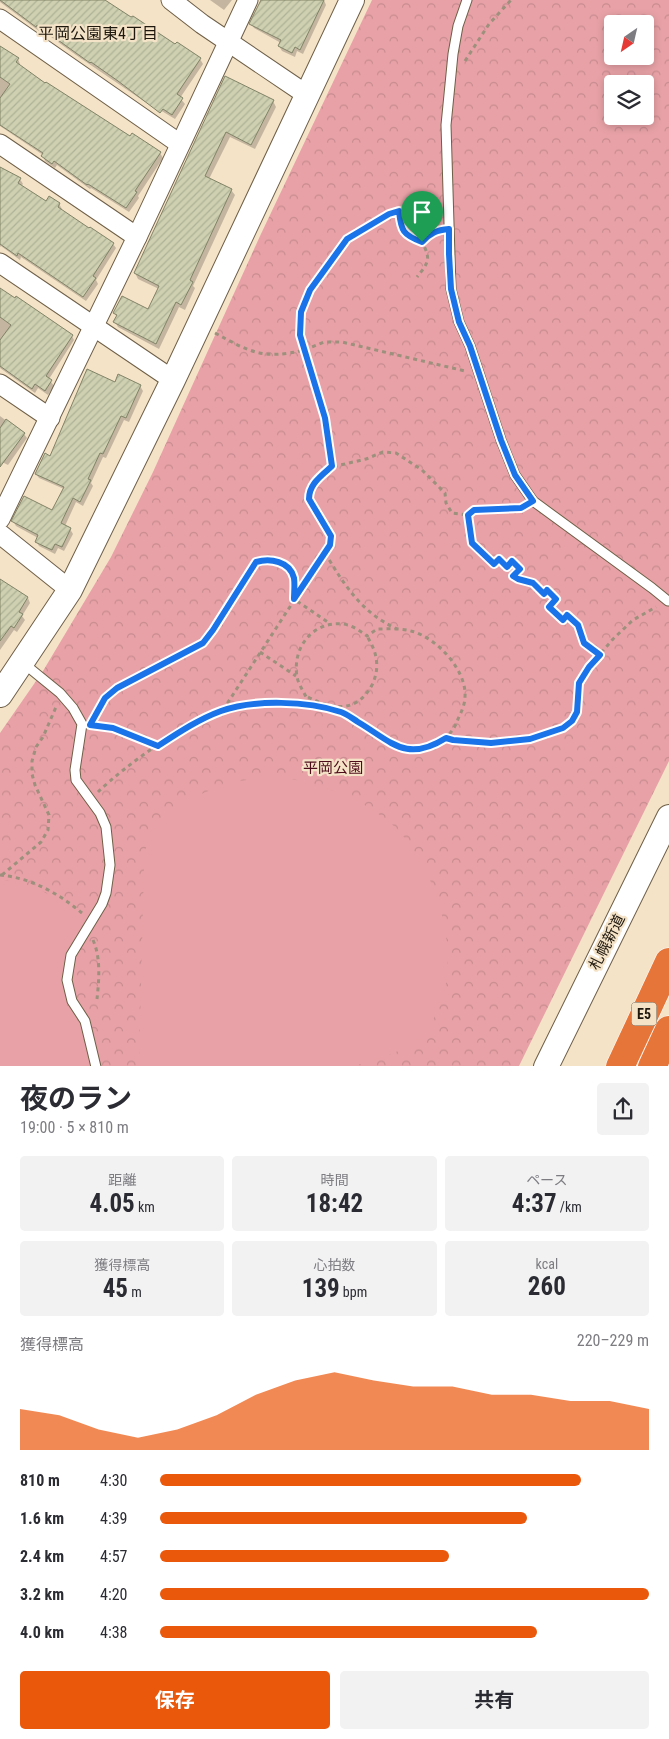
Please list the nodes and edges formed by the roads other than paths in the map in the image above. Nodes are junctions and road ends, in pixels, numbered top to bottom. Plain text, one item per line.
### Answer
1 (171, 0) edge
2 (248, 0) edge
3 (352, 0) edge
4 (467, 0) edge
5 (0, 19) edge
6 (228, 42) junction
7 (307, 95) junction
8 (0, 144) edge
9 (180, 144) junction
10 (137, 237) junction
11 (0, 264) edge
12 (93, 326) junction
13 (173, 380) junction
14 (0, 384) edge
15 (50, 418) junction
16 (0, 519) edge
17 (0, 534) edge
18 (70, 590) junction
19 (668, 601) road end
20 (22, 662) junction
21 (0, 695) edge
22 (669, 817) edge
23 (669, 962) edge
24 (669, 1030) edge
25 (96, 1066) edge
26 (546, 1066) edge
27 (620, 1066) edge
28 (652, 1066) edge

1 - 6 street
2 - 6 street
3 - 7 street
4 - 19 lane
5 - 9 street
6 - 7 street
6 - 9 street
7 - 13 street
8 - 10 street
9 - 10 street
10 - 12 street
11 - 12 street
12 - 13 street
12 - 15 street
13 - 18 street
14 - 15 street
15 - 16 street
17 - 18 street
18 - 20 street
20 - 21 street
20 - 25 lane
22 - 26 street, 札幌新道
23 - 27 highway, E5
24 - 28 highway, E5

